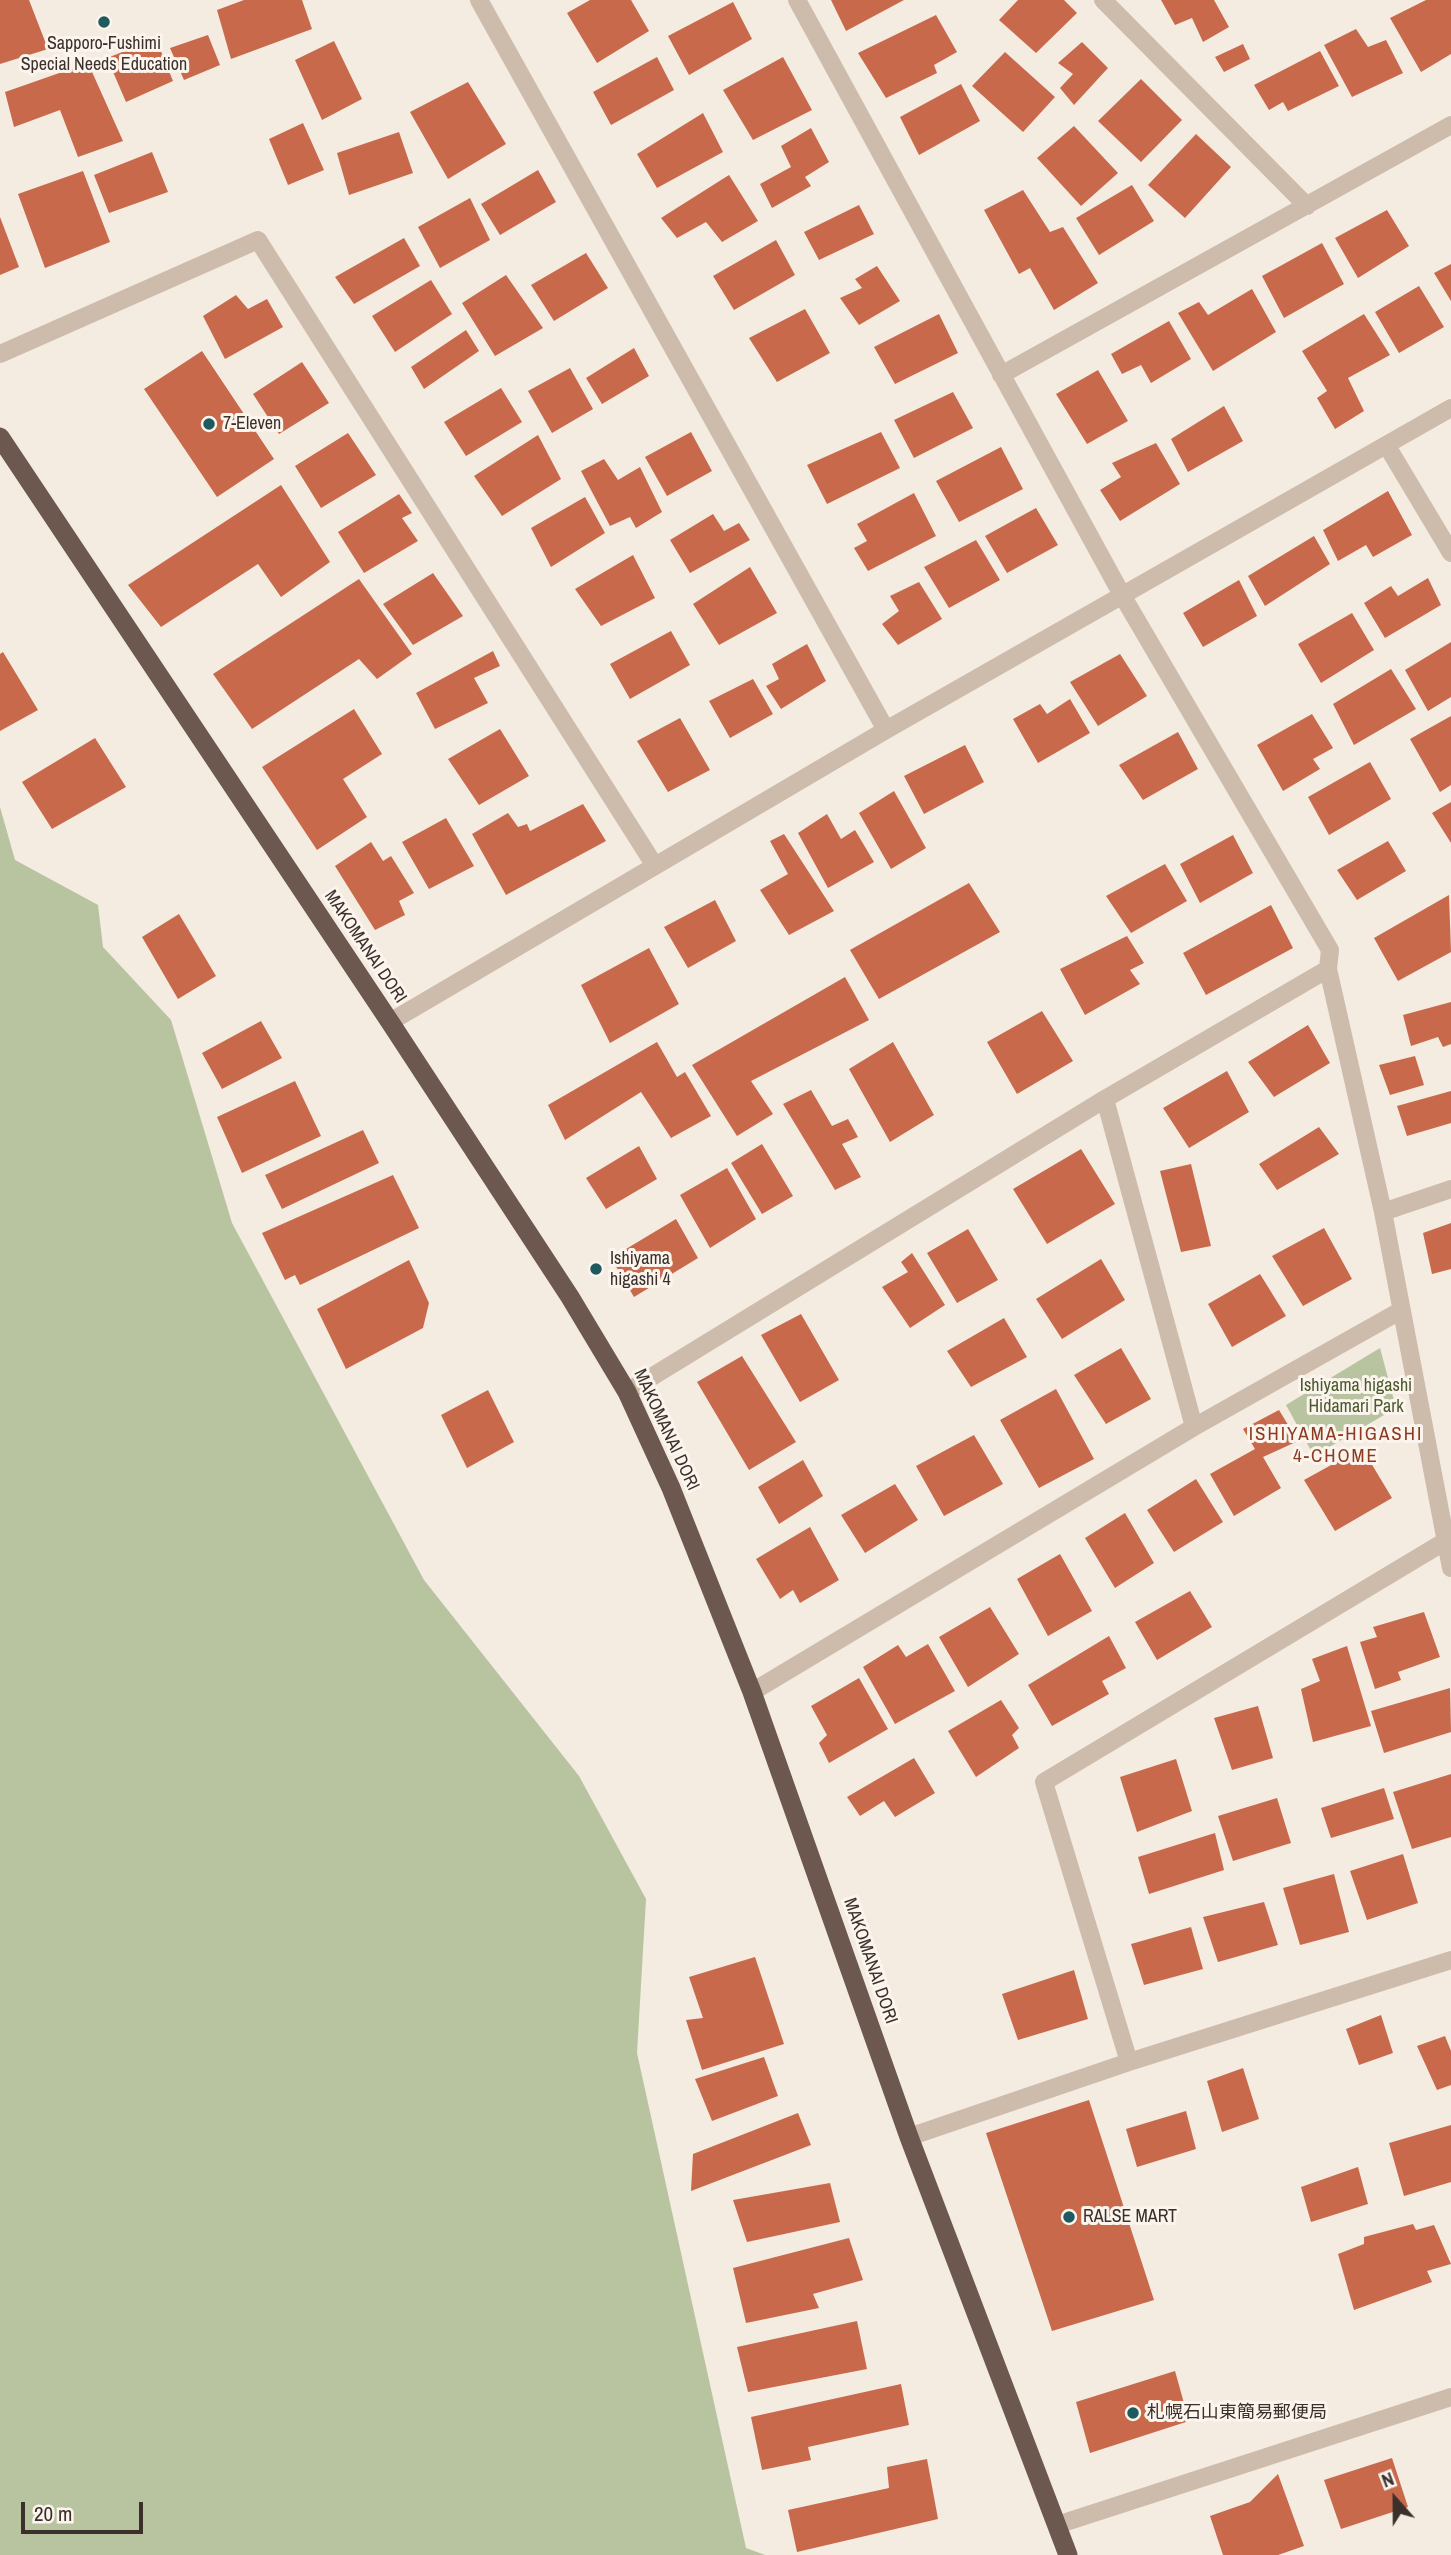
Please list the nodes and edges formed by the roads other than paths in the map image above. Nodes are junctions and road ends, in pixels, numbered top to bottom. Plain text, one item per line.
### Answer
1 (479, 0) edge
2 (797, 0) edge
3 (1102, 0) edge
4 (1451, 125) edge
5 (1307, 206) junction
6 (0, 354) edge
7 (1001, 375) junction
8 (1451, 408) edge
9 (0, 437) edge
10 (1387, 446) junction
11 (1451, 553) edge
12 (1122, 595) junction
13 (886, 730) junction
14 (655, 866) junction
15 (1328, 969) junction
16 (390, 1022) junction
17 (1105, 1099) junction
18 (1451, 1189) edge
19 (1382, 1212) junction
20 (1400, 1311) junction
21 (627, 1392) junction
22 (1194, 1427) junction
23 (1444, 1542) junction
24 (1451, 1568) edge
25 (752, 1692) junction
26 (1451, 1960) edge
27 (1129, 2062) junction
28 (909, 2137) junction
29 (1451, 2397) edge
30 (1057, 2525) junction
31 (1068, 2555) edge

1 - 13 street
2 - 7 street
3 - 5 street
4 - 5 street
5 - 7 street
6 - 14 street
7 - 12 street
8 - 10 street
9 - 16 highway, MAKOMANAI DORI
10 - 11 street
10 - 12 street
12 - 13 street
12 - 15 street
13 - 14 street
14 - 16 street
15 - 17 street
15 - 19 street
16 - 21 highway, MAKOMANAI DORI
17 - 21 street
17 - 22 street
18 - 19 street
19 - 20 street
20 - 22 street
20 - 23 street
21 - 25 highway, MAKOMANAI DORI
22 - 25 street
23 - 24 street
23 - 27 street
25 - 28 highway, MAKOMANAI DORI
26 - 27 street
27 - 28 street
28 - 30 highway, MAKOMANAI DORI
29 - 30 street
30 - 31 highway, MAKOMANAI DORI

